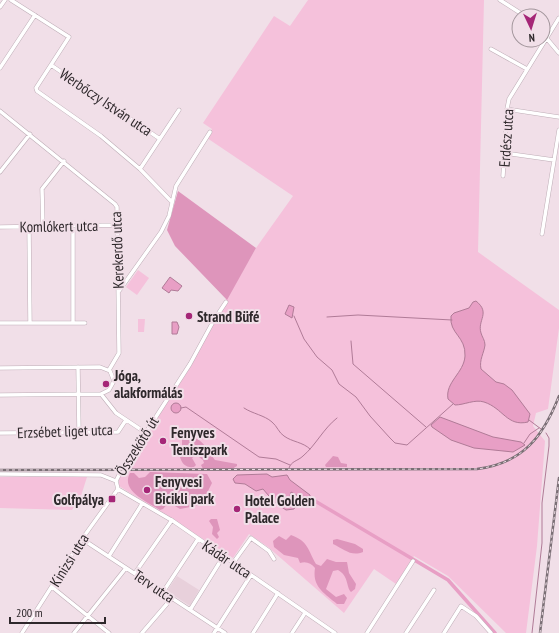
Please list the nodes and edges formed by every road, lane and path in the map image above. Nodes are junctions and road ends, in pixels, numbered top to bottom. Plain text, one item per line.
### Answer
1 (5, 0) edge
2 (11, 0) edge
3 (500, 0) edge
4 (0, 7) edge
5 (512, 8) edge
6 (35, 15) junction
7 (559, 18) edge
8 (551, 28) edge
9 (551, 43) edge
10 (490, 48) dead end
11 (538, 48) edge
12 (559, 53) edge
13 (51, 65) junction
14 (0, 68) edge
15 (527, 69) junction
16 (507, 109) junction
17 (179, 110) dead end
18 (0, 111) edge
19 (559, 117) edge
20 (559, 130) edge
21 (210, 132) dead end
22 (30, 134) junction
23 (160, 139) junction
24 (504, 152) junction
25 (554, 160) junction
26 (64, 161) junction
27 (140, 169) junction
28 (0, 172) edge
29 (503, 176) dead end
30 (171, 201) junction
31 (73, 226) junction
32 (117, 226) junction
33 (0, 227) edge
34 (29, 227) junction
35 (43, 227) junction
36 (542, 234) dead end
37 (118, 292) junction
38 (226, 302) dead end
39 (85, 322) dead end
40 (30, 323) junction
41 (73, 323) junction
42 (0, 324) edge
43 (78, 367) junction
44 (0, 368) edge
45 (109, 370) junction
46 (78, 394) junction
47 (101, 394) junction
48 (0, 395) edge
49 (126, 420) junction
50 (79, 432) junction
51 (0, 433) edge
52 (146, 433) junction
53 (0, 474) edge
54 (116, 481) junction
55 (118, 489) junction
56 (142, 504) junction
57 (172, 520) junction
58 (82, 539) junction
59 (198, 539) junction
60 (109, 556) junction
61 (224, 557) junction
62 (274, 559) dead end
63 (413, 561) dead end
64 (233, 564) junction
65 (126, 568) junction
66 (136, 574) junction
67 (251, 575) junction
68 (52, 587) junction
69 (434, 590) dead end
70 (163, 592) junction
71 (278, 594) junction
72 (172, 598) junction
73 (190, 610) junction
74 (305, 613) junction
75 (88, 616) junction
76 (218, 628) junction
77 (330, 632) edge
78 (22, 633) edge
79 (74, 633) edge
80 (109, 633) edge
81 (142, 633) edge
82 (214, 633) edge
83 (225, 633) edge
84 (253, 633) edge
85 (292, 633) edge
86 (335, 633) edge
87 (367, 633) edge
88 (406, 633) edge
89 (444, 633) edge
90 (491, 633) edge

1 - 4 street
2 - 6 street
3 - 5 street
6 - 13 street
6 - 14 street
7 - 8 street, Erdész utca
9 - 12 street
10 - 15 street
11 - 15 street, Erdész utca
13 - 23 street, Werbőczy István utca
13 - 27 street
15 - 16 street, Erdész utca
16 - 19 street
16 - 24 street, Erdész utca
17 - 23 street
18 - 22 street, Kerekerdő utca
20 - 25 street
21 - 30 street
22 - 26 street, Kerekerdő utca
22 - 28 street
23 - 27 street
24 - 25 street
24 - 29 street, Erdész utca
25 - 36 street
26 - 32 street, Kerekerdő utca
26 - 35 street
27 - 30 street
30 - 37 street
31 - 32 street, Komlókert utca
31 - 35 street, Komlókert utca
31 - 41 street
32 - 37 street, Kerekerdő utca
33 - 34 street, Komlókert utca
34 - 35 street, Komlókert utca
34 - 40 street
37 - 45 street, Kerekerdő utca
38 - 52 street, Összekötő út
39 - 41 street
40 - 41 street
40 - 42 street
43 - 44 street
43 - 45 street
43 - 46 street
45 - 47 street
46 - 47 street
46 - 48 street
46 - 50 street
47 - 49 street
49 - 50 street, Erzsébet liget utca
49 - 52 street
50 - 51 street, Erzsébet liget utca
52 - 54 street, Összekötő út
53 - 54 street
54 - 55 street, Összekötő út
55 - 56 street, Kádár utca
55 - 58 street, Kinizsi utca
56 - 57 street, Kádár utca
56 - 60 street
57 - 59 street, Kádár utca
57 - 66 street
58 - 60 street, Terv utca
58 - 68 street, Kinizsi utca
59 - 61 street, Kádár utca
59 - 70 street
60 - 65 street, Terv utca
61 - 64 street, Kádár utca
61 - 73 street
62 - 64 street
63 - 87 street
64 - 67 street, Kádár utca
65 - 66 street, Terv utca
65 - 75 street
66 - 70 street, Terv utca
67 - 71 street, Kádár utca
67 - 76 street
68 - 75 street
68 - 78 street, Kinizsi utca
69 - 88 street
70 - 72 street, Terv utca
71 - 74 street, Kádár utca
71 - 84 street
72 - 73 street, Terv utca
72 - 81 street
73 - 76 street, Terv utca
74 - 77 street, Kádár utca
74 - 85 street
75 - 79 street
75 - 80 street
76 - 82 street
76 - 83 street, Terv utca
77 - 86 street, Kádár utca
89 - 90 street

